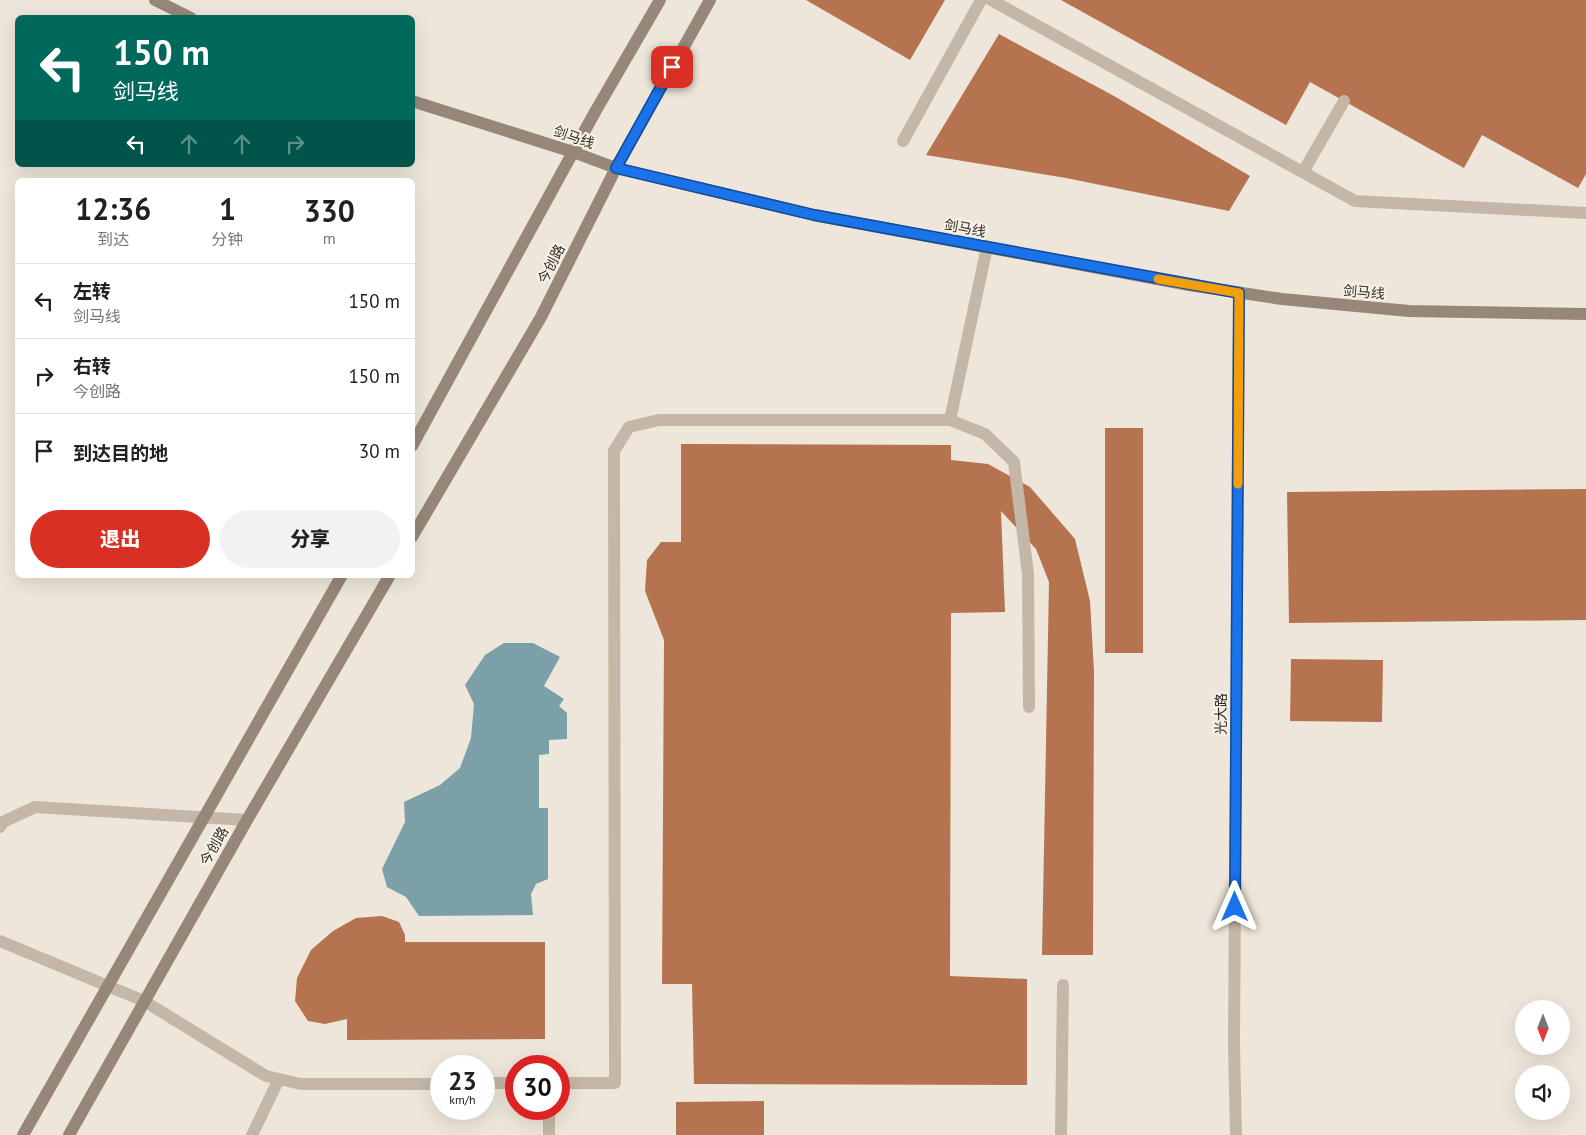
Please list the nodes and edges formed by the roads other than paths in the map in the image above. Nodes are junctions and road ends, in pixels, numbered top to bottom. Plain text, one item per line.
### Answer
1 (155, 0) edge
2 (660, 0) edge
3 (710, 0) edge
4 (980, 0) edge
5 (991, 0) edge
6 (185, 15) edge
7 (1344, 101) dead end
8 (415, 102) edge
9 (903, 141) dead end
10 (573, 152) junction
11 (616, 168) junction
12 (1303, 172) junction
13 (1586, 213) edge
14 (987, 247) junction
15 (1239, 293) junction
16 (1586, 314) edge
17 (950, 420) junction
18 (415, 441) edge
19 (415, 532) edge
20 (340, 578) edge
21 (388, 578) edge
22 (1029, 706) dead end
23 (203, 817) junction
24 (246, 820) junction
25 (0, 828) edge
26 (0, 941) edge
27 (107, 985) junction
28 (1063, 985) dead end
29 (144, 1001) junction
30 (279, 1079) junction
31 (570, 1083) edge
32 (430, 1084) edge
33 (549, 1120) edge
34 (23, 1135) edge
35 (69, 1135) edge
36 (252, 1135) edge
37 (549, 1135) edge
38 (1060, 1135) edge
39 (1236, 1135) edge

1 - 6 main road
2 - 10 main road
3 - 11 main road, 今创路
4 - 9 street
5 - 12 street
7 - 12 street
8 - 10 main road, 剑马线
10 - 11 main road, 剑马线
10 - 18 main road
11 - 14 main road, 剑马线
11 - 19 main road, 今创路
12 - 13 street
14 - 15 main road, 剑马线
14 - 17 street
15 - 16 main road, 剑马线
15 - 39 street, 光大路
17 - 22 street
17 - 31 street
20 - 23 main road, 今创路
21 - 24 main road, 今创路
23 - 24 street
23 - 25 street
23 - 27 main road, 今创路
24 - 29 main road, 今创路
26 - 27 street
27 - 29 street
27 - 34 main road, 今创路
28 - 38 street
29 - 30 street
29 - 35 main road, 今创路
30 - 32 street
30 - 36 street
33 - 37 street

